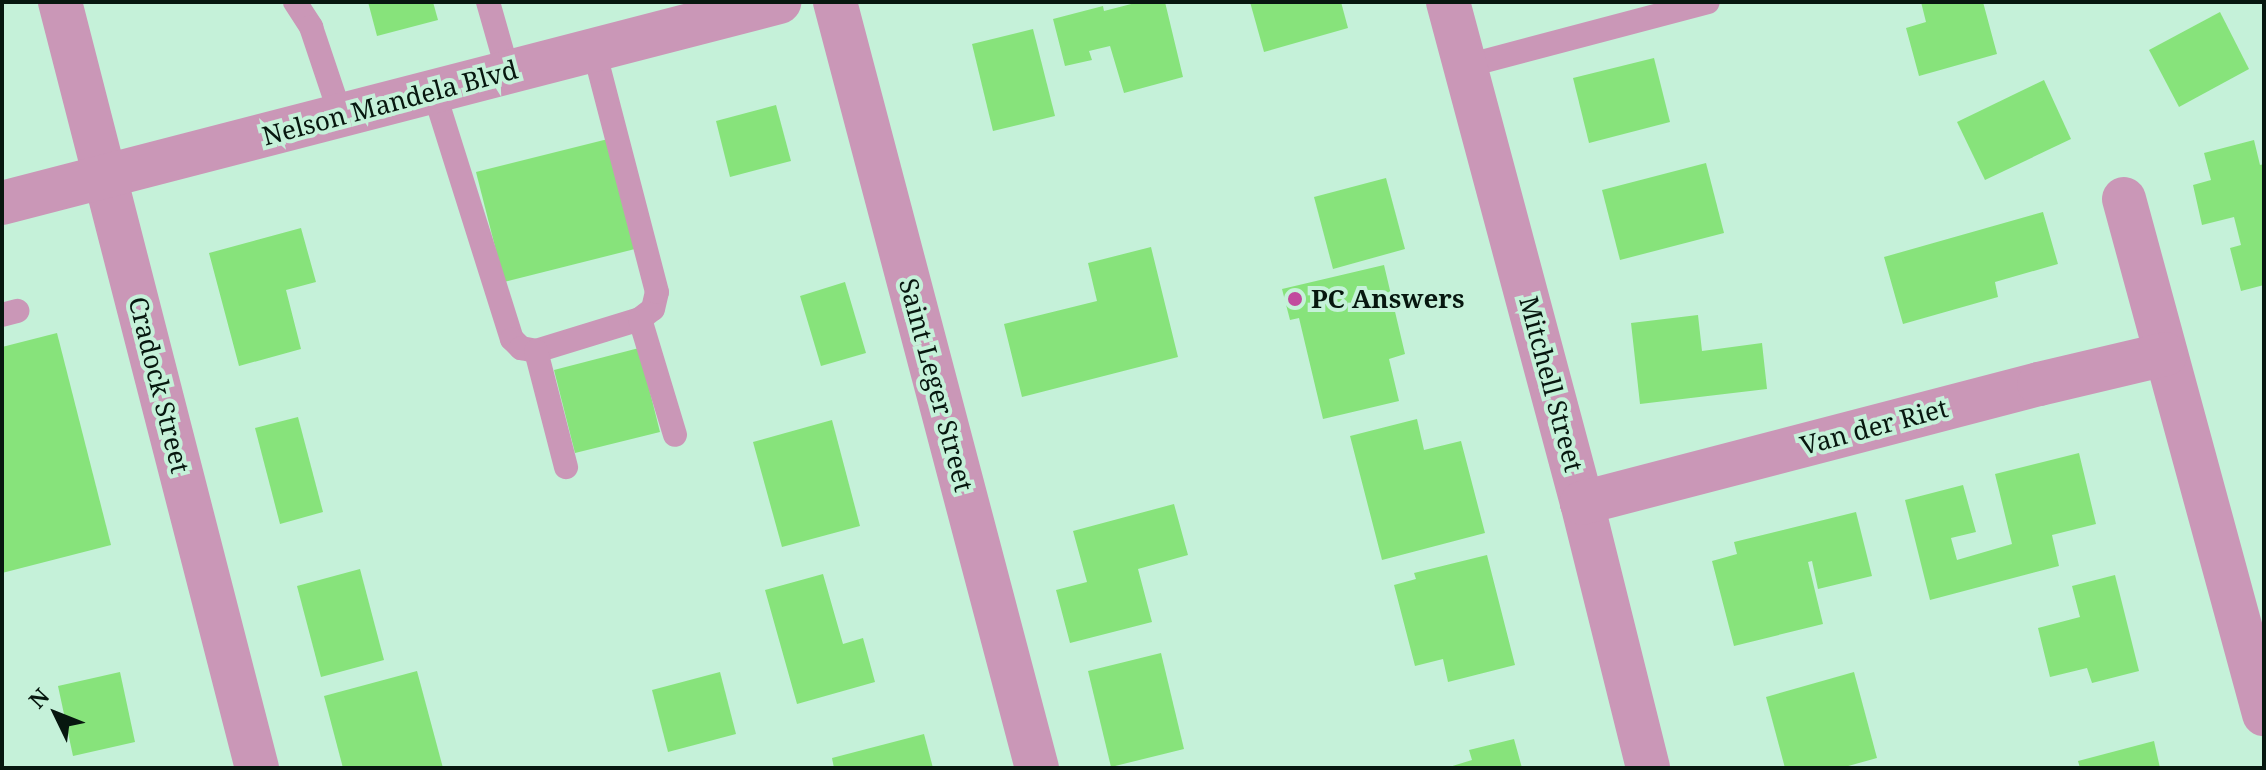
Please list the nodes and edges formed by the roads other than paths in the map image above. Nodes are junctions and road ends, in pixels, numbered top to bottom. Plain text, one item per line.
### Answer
1 (60, 2) edge
2 (295, 2) edge
3 (488, 2) edge
4 (779, 2) edge
5 (835, 2) edge
6 (1448, 2) edge
7 (1708, 2) edge
8 (594, 50) junction
9 (1466, 66) junction
10 (508, 72) junction
11 (434, 92) junction
12 (341, 116) junction
13 (106, 176) junction
14 (2124, 199) dead end
15 (2, 203) edge
16 (640, 319) junction
17 (536, 351) junction
18 (2166, 354) junction
19 (675, 435) dead end
20 (566, 467) dead end
21 (1582, 503) junction
22 (2264, 714) edge
23 (257, 768) edge
24 (1037, 768) edge
25 (1648, 768) edge

1 - 13 street, Cradock Street
2 - 12 lane
3 - 10 lane
4 - 8 street, Nelson Mandela Blvd
5 - 24 street, Saint Leger Street
6 - 9 street, Mitchell Street
7 - 9 lane
8 - 10 street, Nelson Mandela Blvd
8 - 16 lane
9 - 21 street, Mitchell Street
10 - 11 street, Nelson Mandela Blvd
11 - 12 street, Nelson Mandela Blvd
11 - 17 lane
12 - 13 street, Nelson Mandela Blvd
13 - 15 street, Nelson Mandela Blvd
13 - 23 street, Cradock Street
14 - 18 street
16 - 17 lane
16 - 19 lane
17 - 20 lane
18 - 21 street, Van der Riet
18 - 22 street
21 - 25 street, Mitchell Street

